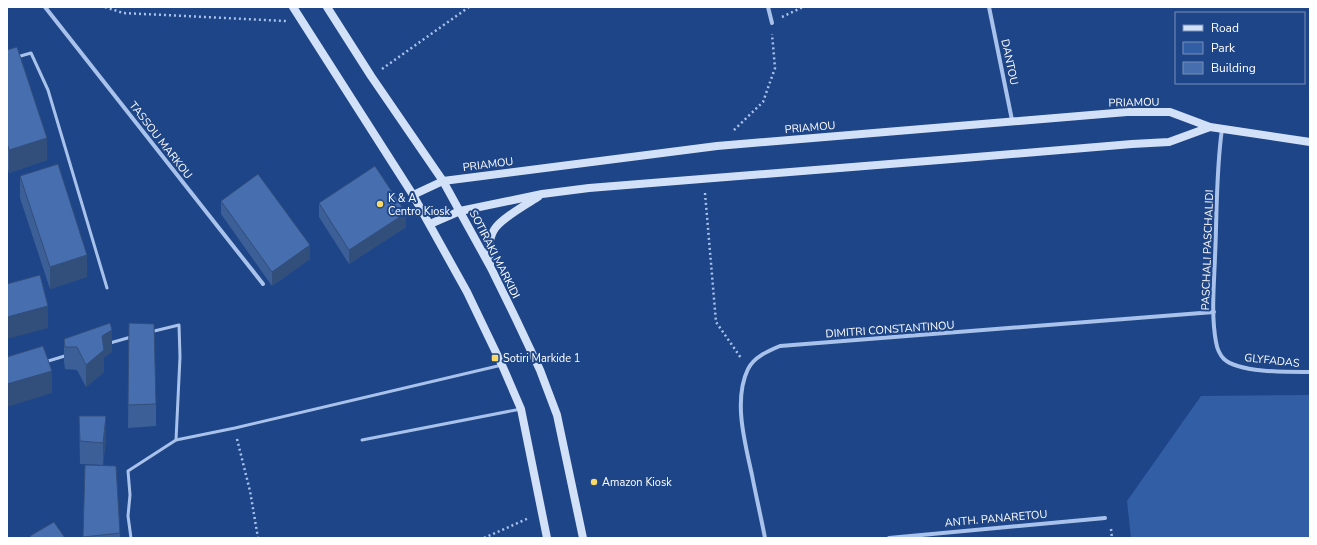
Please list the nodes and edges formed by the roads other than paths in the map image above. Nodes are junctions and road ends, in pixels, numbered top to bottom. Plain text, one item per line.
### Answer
1 (44, 7) edge
2 (293, 7) edge
3 (328, 7) edge
4 (768, 7) edge
5 (989, 7) edge
6 (772, 23) road end
7 (13, 57) edge
8 (1012, 120) junction
9 (1210, 127) junction
10 (1222, 129) junction
11 (1310, 142) edge
12 (443, 181) junction
13 (542, 194) junction
14 (413, 195) junction
15 (460, 211) junction
16 (430, 224) junction
17 (491, 268) junction
18 (263, 284) dead end
19 (107, 288) dead end
20 (1214, 312) junction
21 (144, 333) edge
22 (137, 335) edge
23 (106, 344) edge
24 (76, 353) edge
25 (38, 364) edge
26 (1233, 364) joint
27 (502, 365) junction
28 (1310, 372) edge
29 (521, 409) junction
30 (176, 440) junction
31 (362, 440) dead end
32 (1105, 518) dead end
33 (131, 538) edge
34 (547, 538) edge
35 (583, 538) edge
36 (765, 538) edge
37 (889, 538) edge

1 - 18 street, TASSOU MARKOU
2 - 14 street
3 - 12 street, SOTIRAKI MARKIDI
4 - 6 street
5 - 8 street, DANTOU
7 - 19 lane
8 - 9 street, PRIAMOU
8 - 12 street, PRIAMOU
9 - 10 street, PRIAMOU
9 - 13 street, PRIAMOU
10 - 11 street, PRIAMOU
10 - 20 street, PASCHALI PASCHALIDI
12 - 14 street, PRIAMOU
12 - 15 street, SOTIRAKI MARKIDI
13 - 15 street, PRIAMOU
13 - 17 street
14 - 16 street
15 - 16 street, PRIAMOU
15 - 17 street, SOTIRAKI MARKIDI
16 - 27 street
17 - 35 street, SOTIRAKI MARKIDI
20 - 26 street, PASCHALI PASCHALIDI
20 - 36 street, DIMITRI CONSTANTINOU
21 - 30 lane
22 - 23 lane
24 - 25 lane
26 - 28 street, GLYFADAS
27 - 29 street
27 - 30 lane
29 - 31 lane
29 - 34 street
30 - 33 lane
32 - 37 street, ANTH. PANARETOU

